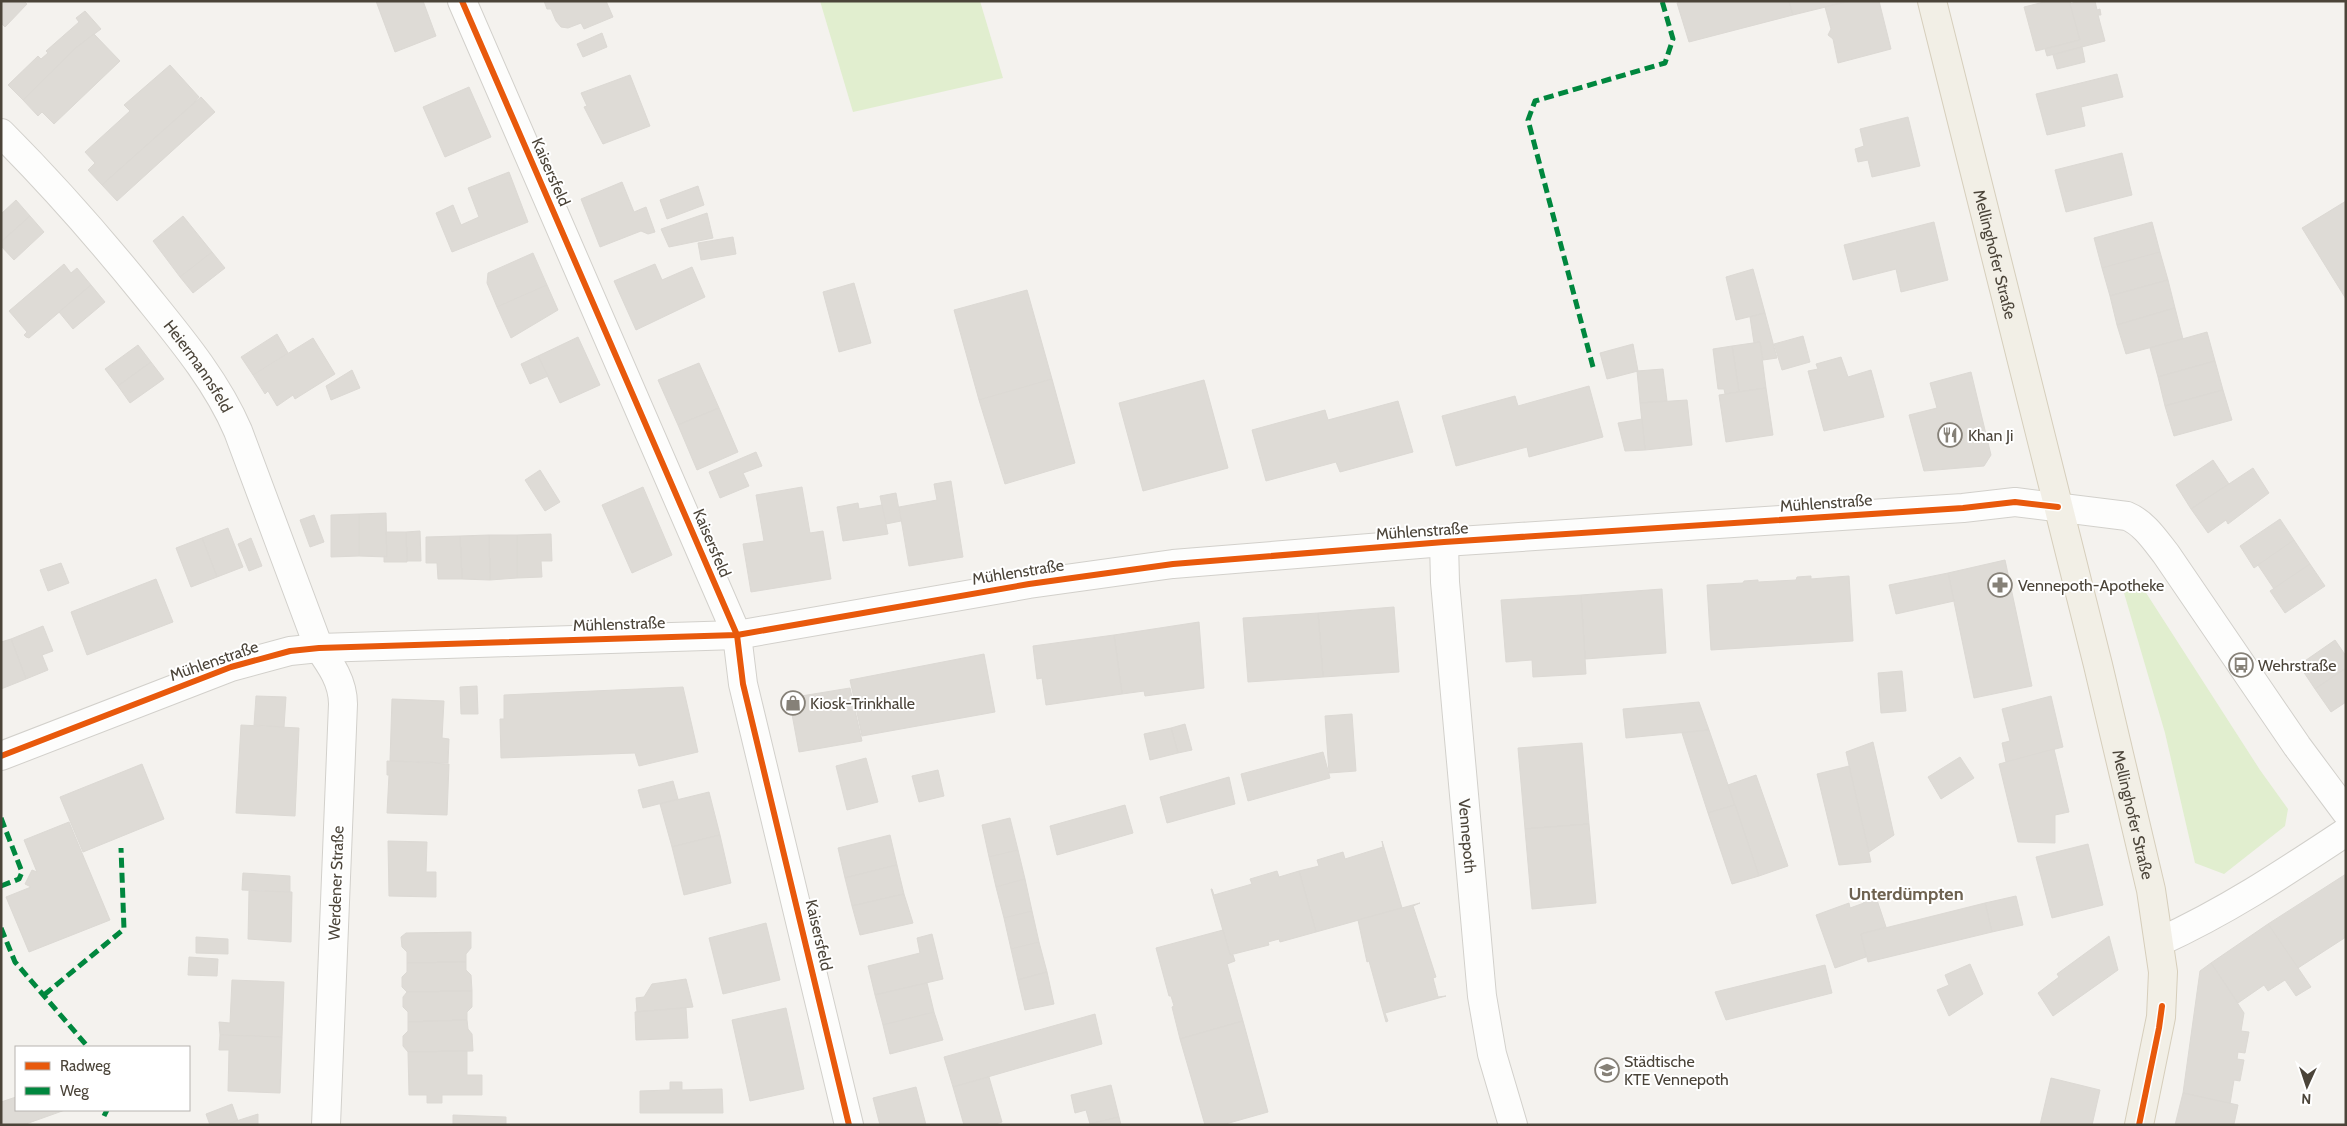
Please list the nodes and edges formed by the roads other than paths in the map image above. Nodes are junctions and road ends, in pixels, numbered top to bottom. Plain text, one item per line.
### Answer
1 (462, 1) edge
2 (1932, 1) edge
3 (1, 133) edge
4 (2058, 507) junction
5 (1444, 542) junction
6 (737, 635) junction
7 (319, 648) junction
8 (1, 756) edge
9 (2346, 812) edge
10 (2346, 832) edge
11 (2159, 942) junction
12 (326, 1125) edge
13 (849, 1125) edge
14 (1513, 1125) edge
15 (2139, 1125) edge

1 - 6 street, Kaisersfeld
2 - 4 main road, Mellinghofer Straße
3 - 7 street, Heiermannsfeld
4 - 5 street, Mühlenstraße
4 - 9 street
4 - 11 main road, Mellinghofer Straße
5 - 6 street, Mühlenstraße
5 - 14 street, Vennepoth
6 - 7 street, Mühlenstraße
6 - 13 street, Kaisersfeld
7 - 8 street, Mühlenstraße
7 - 12 street, Werdener Straße
10 - 11 street
11 - 15 main road, Mellinghofer Straße

